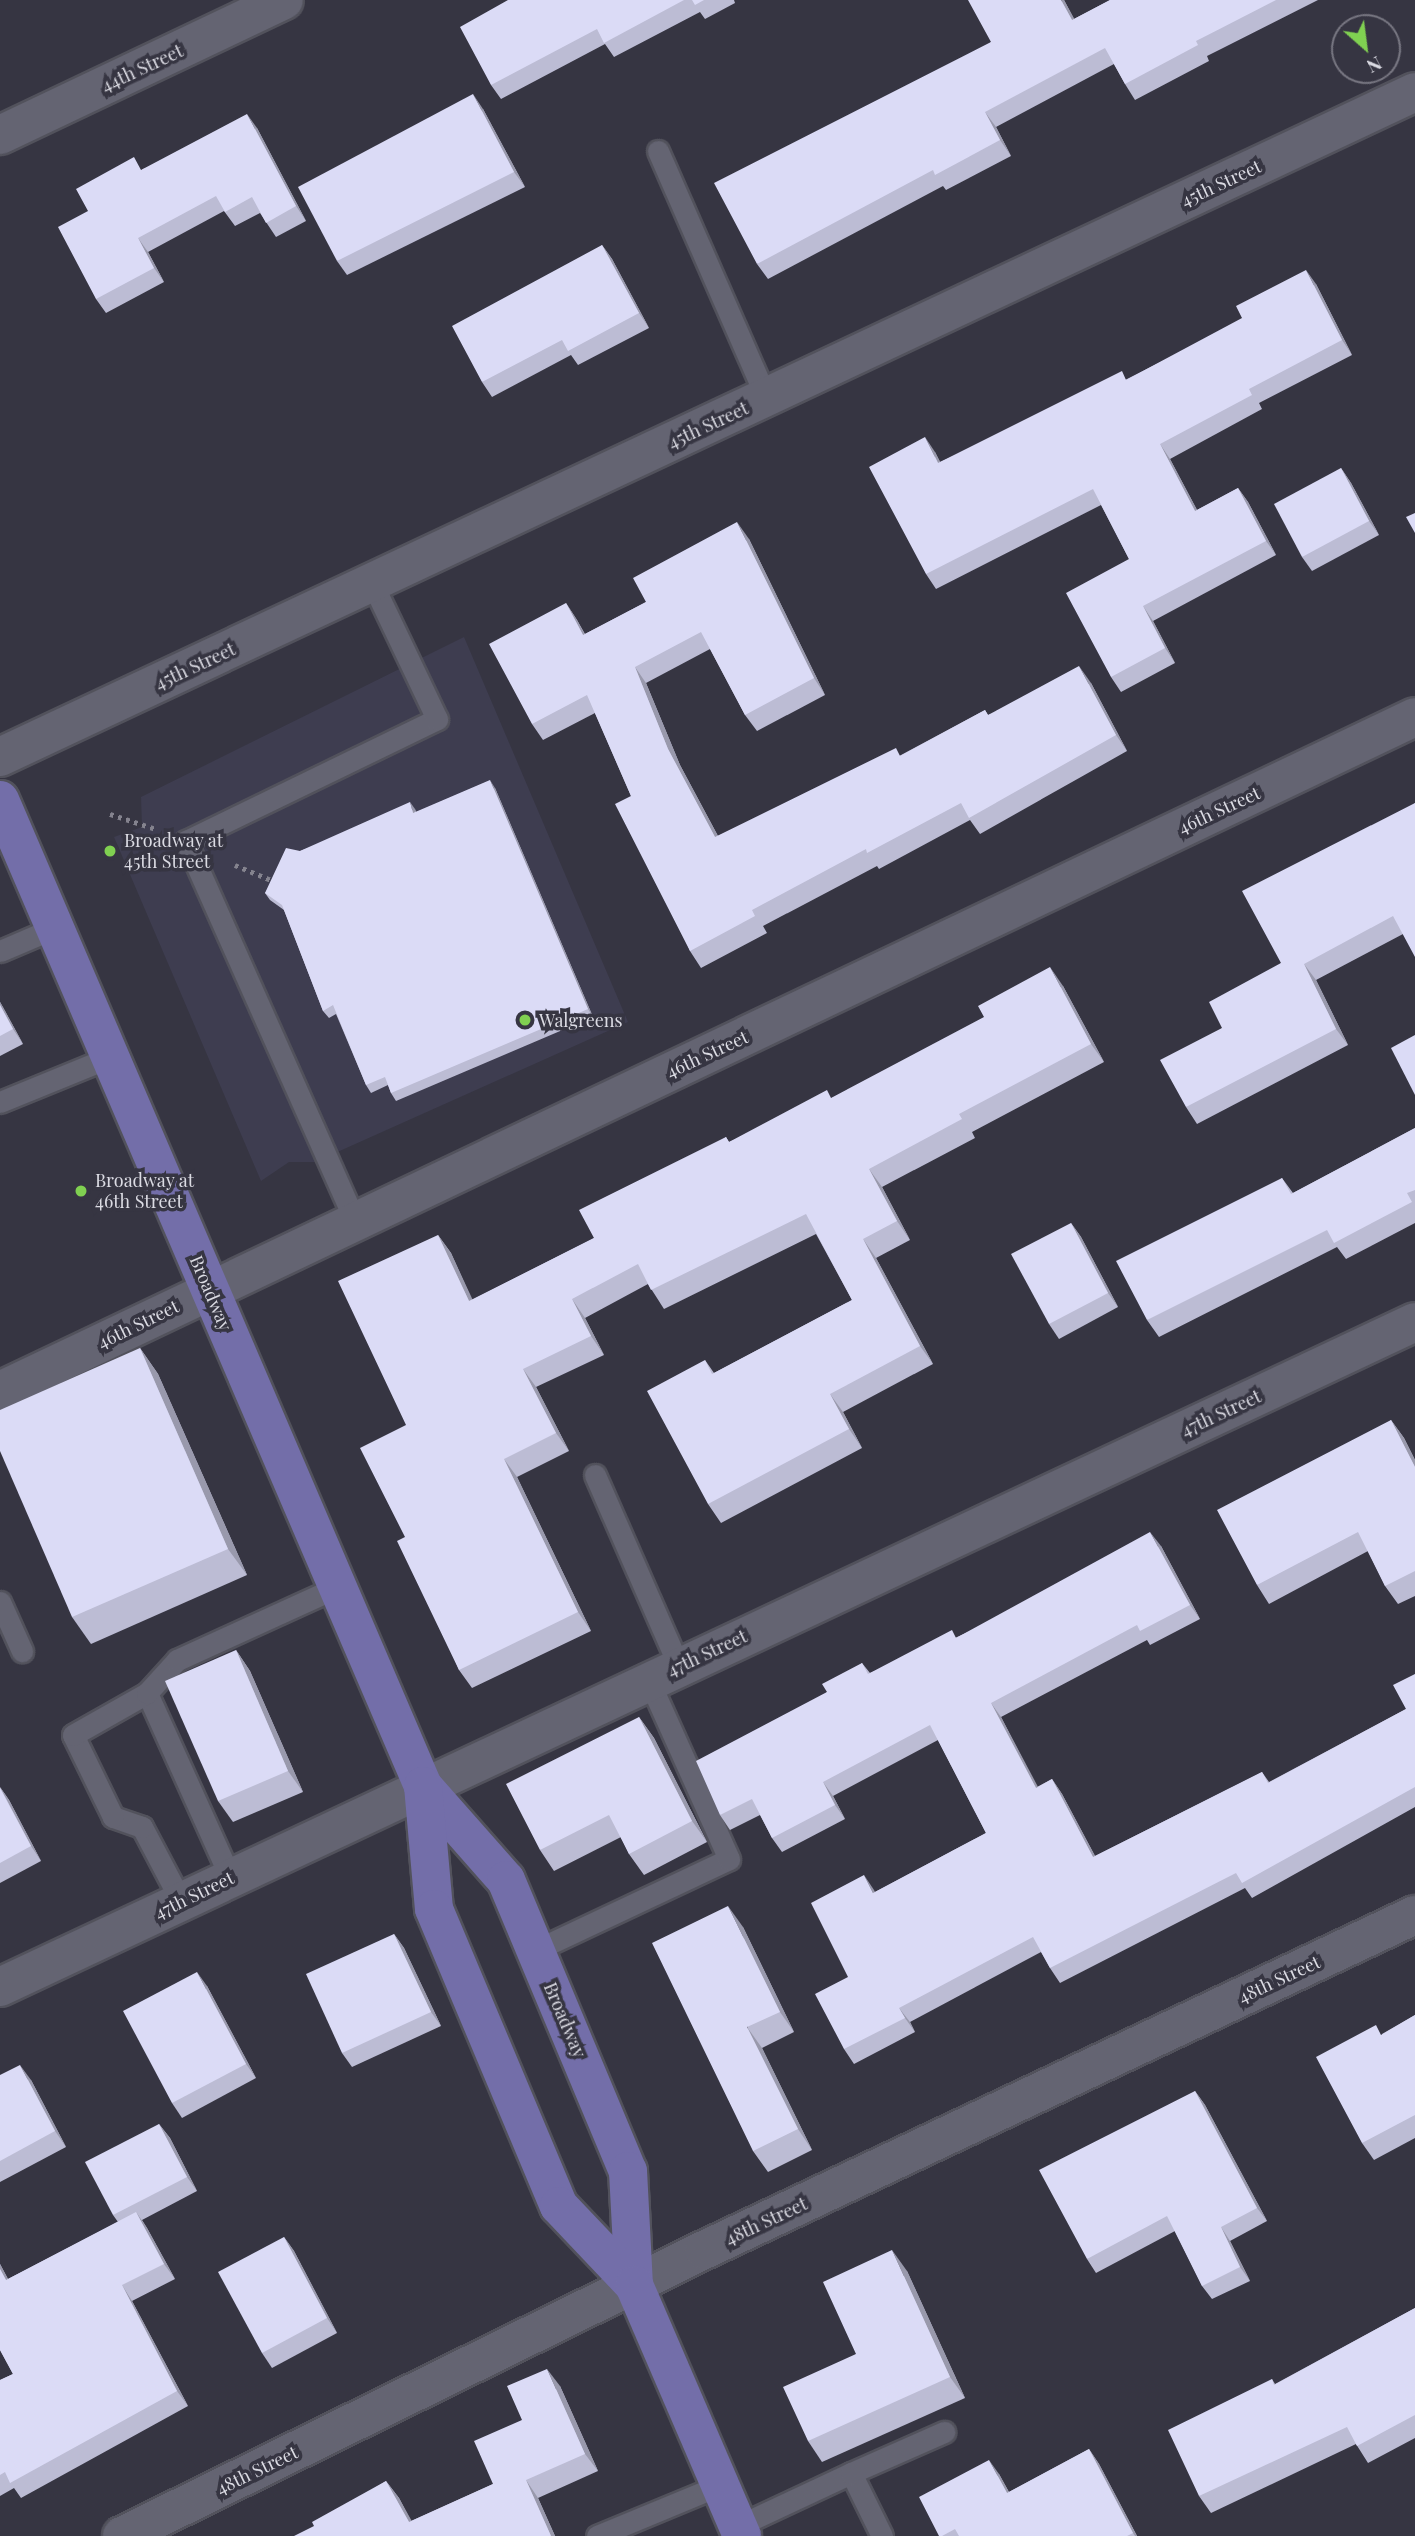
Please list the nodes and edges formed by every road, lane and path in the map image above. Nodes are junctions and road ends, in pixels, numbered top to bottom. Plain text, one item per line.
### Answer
1 (284, 0) edge
2 (1415, 92) edge
3 (0, 135) edge
4 (658, 151) dead end
5 (766, 397) junction
6 (372, 583) junction
7 (1415, 718) edge
8 (0, 757) edge
9 (0, 800) edge
10 (110, 814) dead end
11 (160, 831) dead end
12 (231, 864) dead end
13 (276, 882) edge
14 (54, 928) junction
15 (0, 951) edge
16 (110, 1056) junction
17 (0, 1102) edge
18 (355, 1221) junction
19 (209, 1289) junction
20 (1415, 1322) edge
21 (0, 1391) edge
22 (595, 1475) dead end
23 (337, 1587) junction
24 (0, 1602) edge
25 (22, 1651) dead end
26 (664, 1673) junction
27 (147, 1693) junction
28 (423, 1786) junction
29 (230, 1877) junction
30 (181, 1901) junction
31 (1415, 1915) edge
32 (536, 1950) junction
33 (0, 1987) edge
34 (634, 2285) junction
35 (944, 2432) dead end
36 (851, 2473) junction
37 (720, 2485) junction
38 (740, 2531) edge
39 (122, 2536) edge
40 (597, 2536) edge
41 (882, 2536) edge

1 - 3 street, 44th Street
2 - 5 street, 45th Street
4 - 5 lane
5 - 6 street, 45th Street
6 - 8 street, 45th Street
6 - 18 lane
7 - 18 street, 46th Street
9 - 14 main road, Broadway
10 - 11 path
12 - 13 path
14 - 15 lane
14 - 16 main road, Broadway
16 - 17 lane
16 - 19 main road, Broadway
18 - 19 street, 46th Street
19 - 21 street, 46th Street
19 - 23 main road, Broadway
20 - 26 street, 47th Street
22 - 26 lane
23 - 27 lane
23 - 28 main road, Broadway
24 - 25 lane
26 - 28 street, 47th Street
26 - 32 lane
27 - 29 lane
27 - 30 lane
28 - 29 street, 47th Street
28 - 32 main road, Broadway
28 - 34 main road, Broadway
29 - 30 street, 47th Street
30 - 33 street, 47th Street
31 - 34 street, 48th Street
32 - 34 main road, Broadway
34 - 37 main road, Broadway
34 - 39 street, 48th Street
35 - 36 lane
36 - 38 lane
36 - 41 lane
37 - 38 main road, Broadway
37 - 40 lane

